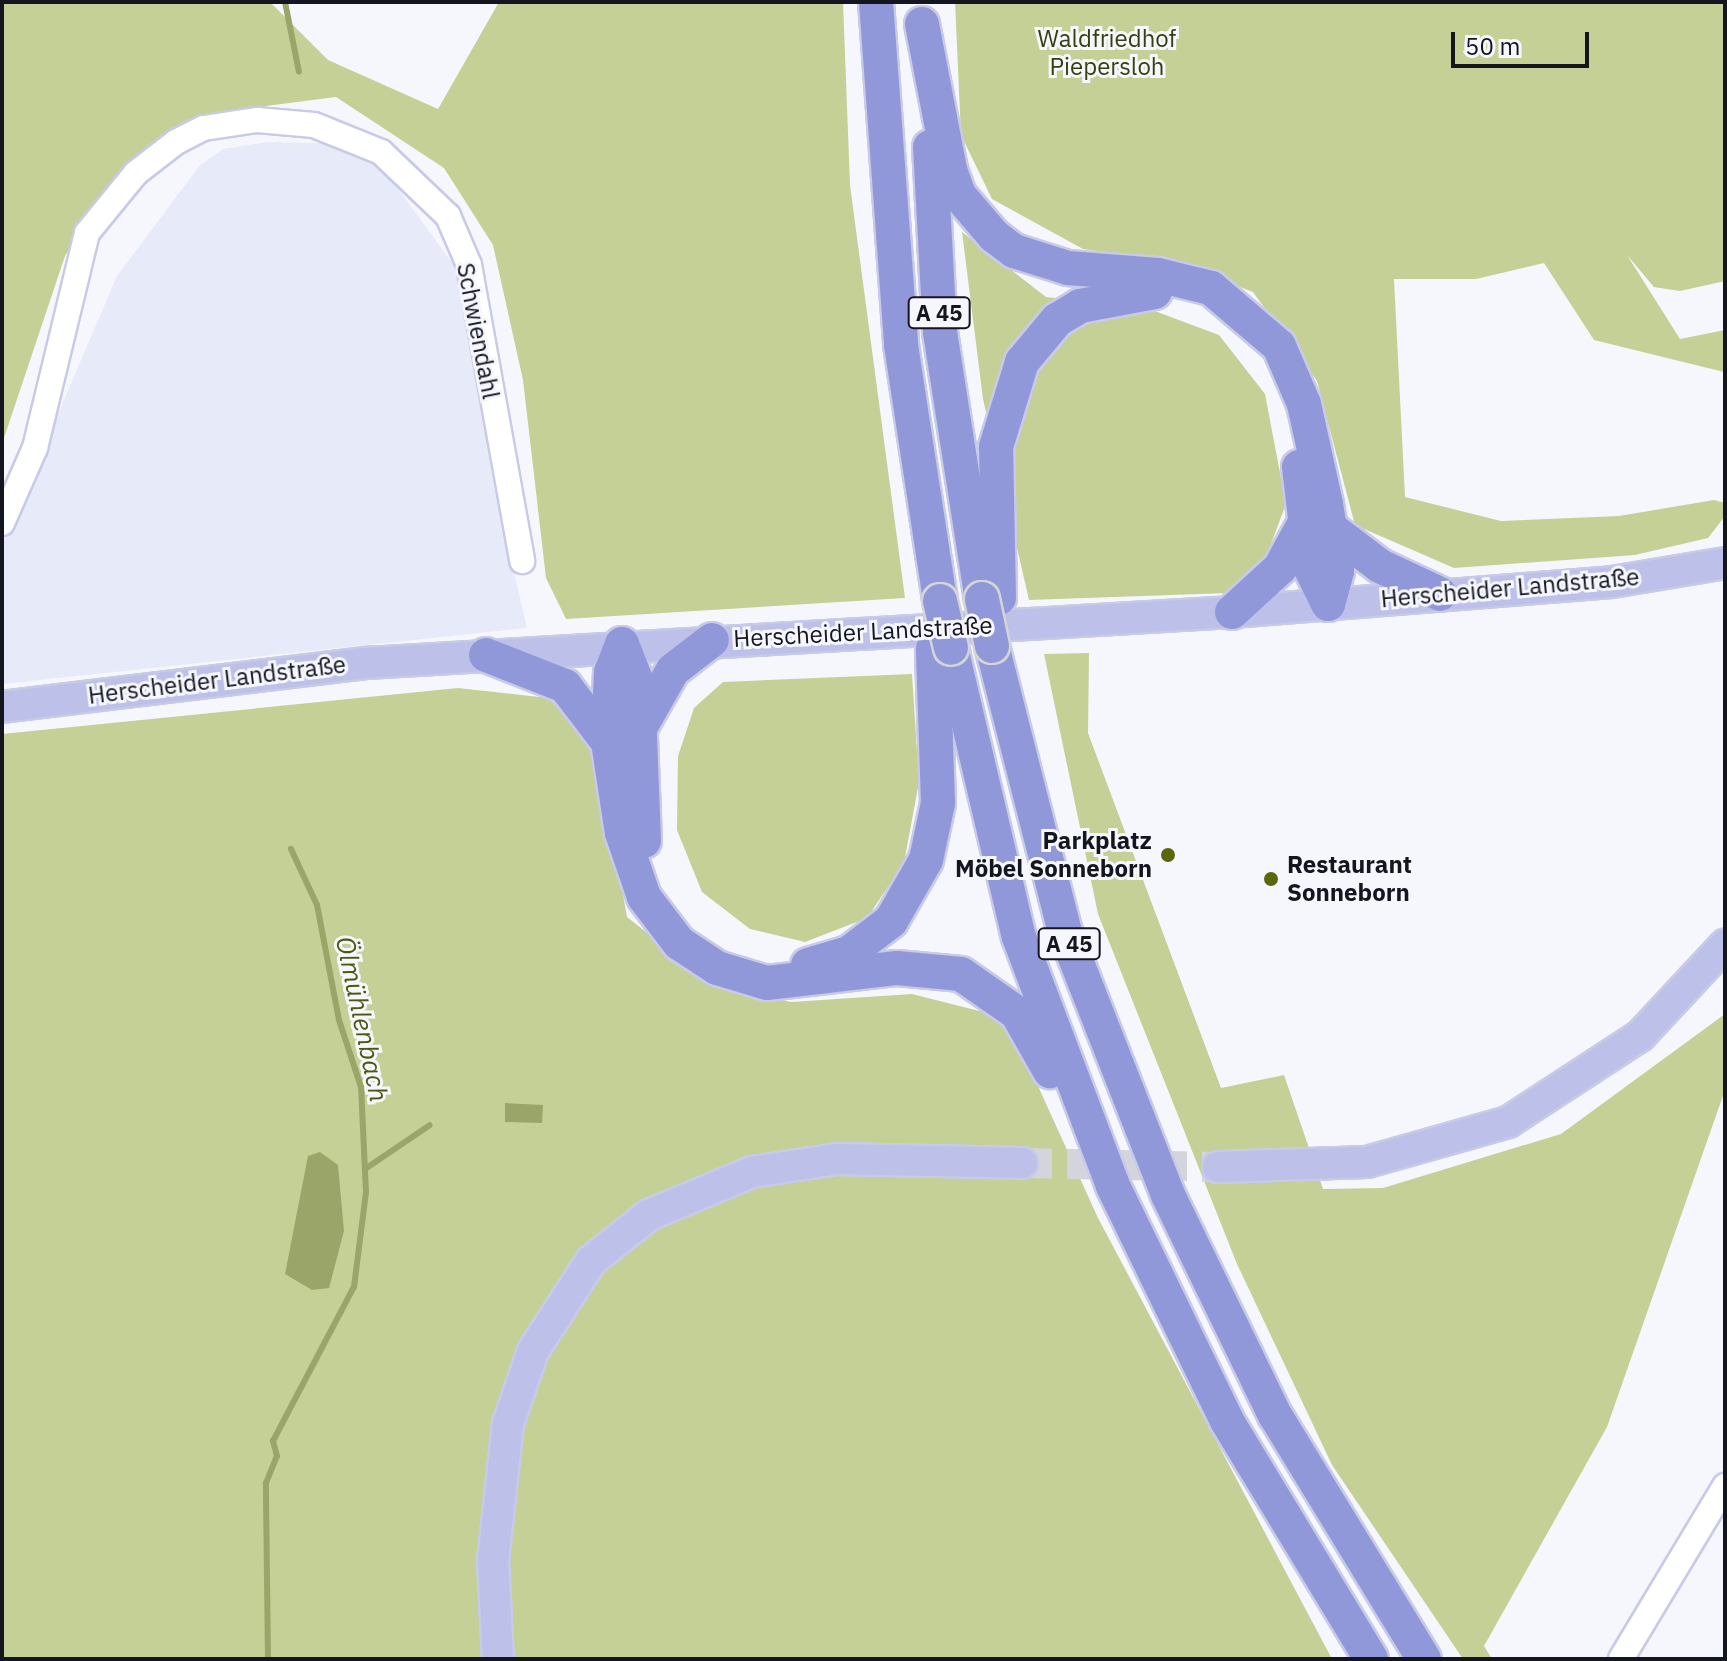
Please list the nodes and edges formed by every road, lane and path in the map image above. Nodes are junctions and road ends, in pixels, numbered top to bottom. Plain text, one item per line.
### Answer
1 (876, 2) edge
2 (922, 13) edge
3 (2, 523) edge
4 (1317, 526) junction
5 (522, 561) dead end
6 (1725, 563) edge
7 (1440, 594) junction
8 (991, 598) junction
9 (1328, 604) junction
10 (1232, 612) junction
11 (712, 640) junction
12 (622, 644) junction
13 (942, 649) junction
14 (486, 655) junction
15 (2, 707) edge
16 (623, 736) junction
17 (1725, 945) edge
18 (1022, 1163) tunnel mouth
19 (1218, 1167) tunnel mouth
20 (1113, 1186) junction
21 (1725, 1486) edge
22 (498, 1659) edge
23 (1371, 1659) edge
24 (1424, 1659) edge
25 (1621, 1659) edge

1 - 13 highway, A 45, bridge
2 - 4 highway
2 - 8 highway, A 45
3 - 5 street, Schwiendahl
4 - 7 highway
4 - 8 highway
4 - 9 highway
4 - 10 highway
6 - 7 main road, Herscheider Landstraße
7 - 9 main road, Herscheider Landstraße
8 - 24 highway, A 45
9 - 10 main road, Herscheider Landstraße
10 - 11 main road, Herscheider Landstraße
11 - 12 main road, Herscheider Landstraße
11 - 16 highway
12 - 14 main road, Herscheider Landstraße
12 - 16 highway
13 - 16 highway
13 - 20 highway, A 45
14 - 15 main road, Herscheider Landstraße
14 - 16 highway
16 - 20 highway
17 - 19 main road
18 - 22 main road
20 - 23 highway, A 45
21 - 25 street

